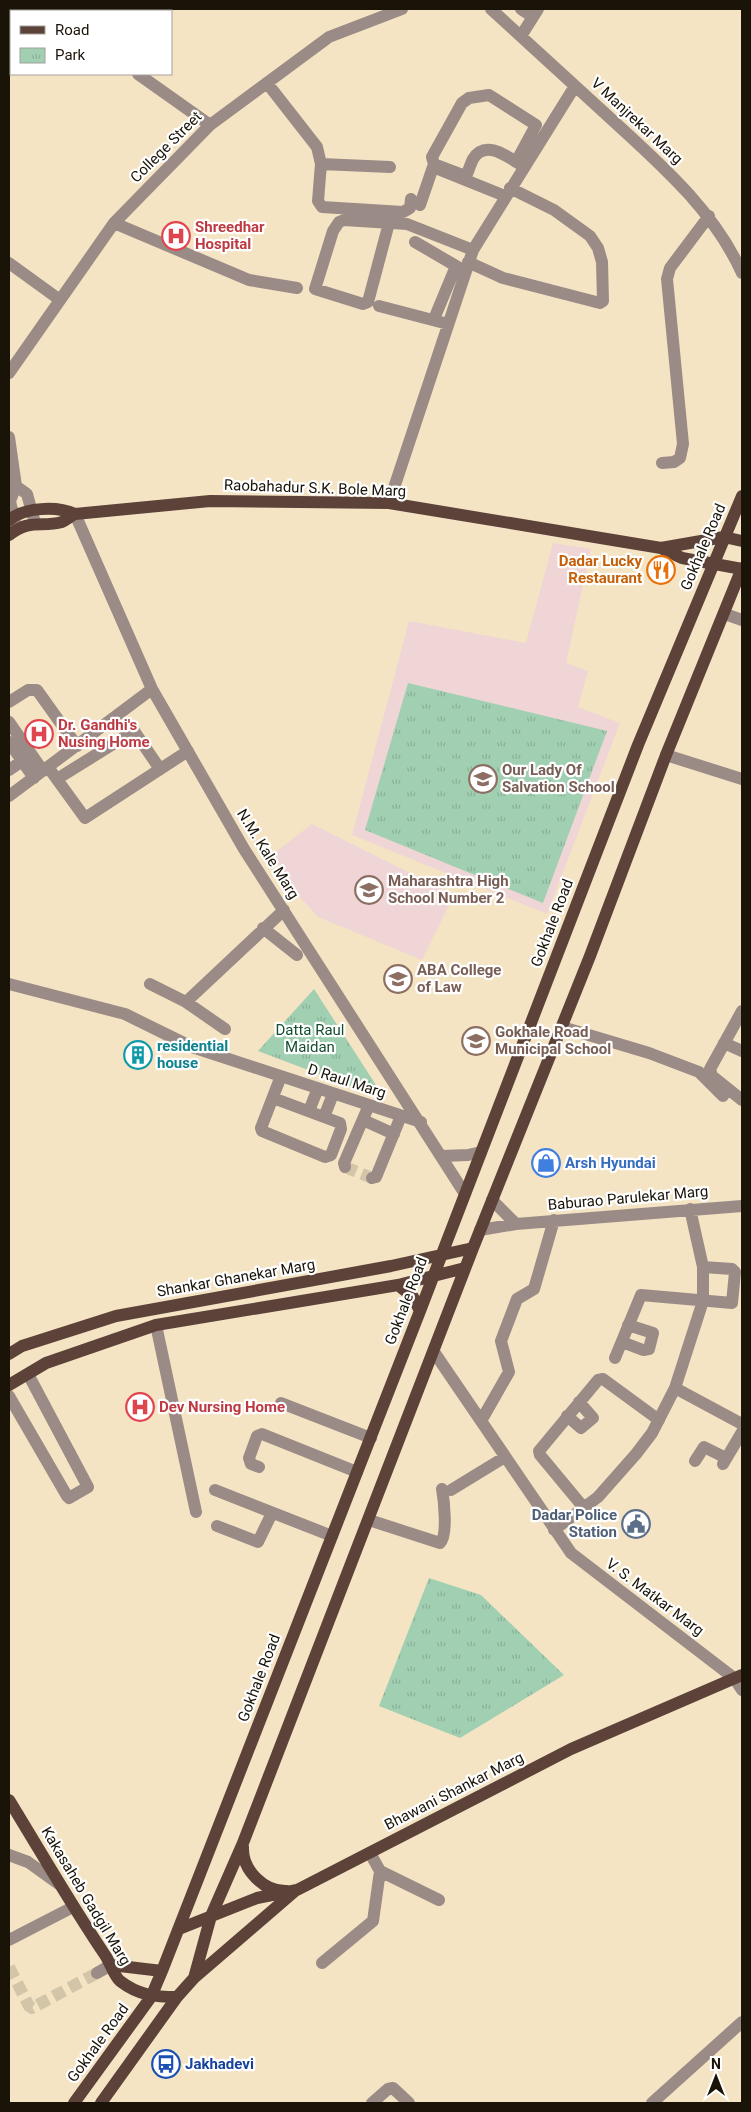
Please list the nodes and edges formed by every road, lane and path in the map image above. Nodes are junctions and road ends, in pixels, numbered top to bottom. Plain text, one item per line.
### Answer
1 (402, 9) edge
2 (491, 9) edge
3 (521, 9) edge
4 (536, 13) edge
5 (521, 36) junction
6 (139, 75) edge
7 (267, 83) junction
8 (575, 86) junction
9 (210, 125) junction
10 (527, 151) junction
11 (321, 164) junction
12 (520, 164) junction
13 (390, 168) dead end
14 (508, 192) junction
15 (709, 216) junction
16 (114, 222) junction
17 (389, 222) junction
18 (415, 242) dead end
19 (465, 262) junction
20 (9, 263) edge
21 (742, 273) edge
22 (297, 288) dead end
23 (60, 300) junction
24 (379, 306) dead end
25 (434, 319) junction
26 (448, 324) junction
27 (9, 373) edge
28 (9, 437) edge
29 (662, 464) dead end
30 (16, 486) junction
31 (742, 496) edge
32 (389, 503) junction
33 (75, 514) junction
34 (33, 517) junction
35 (12, 525) edge
36 (724, 537) junction
37 (742, 541) edge
38 (661, 548) junction
39 (713, 563) junction
40 (742, 568) edge
41 (725, 614) junction
42 (742, 620) edge
43 (152, 689) junction
44 (9, 702) edge
45 (9, 722) edge
46 (9, 742) edge
47 (77, 746) junction
48 (188, 750) junction
49 (666, 755) junction
50 (22, 761) junction
51 (160, 769) junction
52 (9, 770) edge
53 (42, 772) junction
54 (742, 779) edge
55 (57, 780) junction
56 (9, 796) edge
57 (284, 910) junction
58 (263, 928) junction
59 (297, 955) dead end
60 (9, 984) edge
61 (150, 984) dead end
62 (186, 1002) junction
63 (742, 1011) edge
64 (562, 1027) junction
65 (225, 1029) dead end
66 (731, 1030) junction
67 (742, 1036) edge
68 (724, 1043) junction
69 (742, 1051) edge
70 (281, 1076) junction
71 (318, 1088) junction
72 (334, 1094) junction
73 (723, 1096) dead end
74 (273, 1098) junction
75 (742, 1100) edge
76 (369, 1105) junction
77 (309, 1112) junction
78 (401, 1116) junction
79 (324, 1117) junction
80 (362, 1120) junction
81 (421, 1122) junction
82 (394, 1134) junction
83 (482, 1152) junction
84 (442, 1156) junction
85 (345, 1166) dead end
86 (372, 1178) dead end
87 (465, 1194) junction
88 (492, 1200) junction
89 (742, 1206) edge
90 (690, 1209) junction
91 (554, 1220) junction
92 (516, 1224) junction
93 (480, 1230) junction
94 (473, 1248) junction
95 (441, 1256) junction
96 (703, 1266) junction
97 (465, 1268) junction
98 (433, 1276) junction
99 (398, 1285) junction
100 (704, 1301) junction
101 (420, 1311) junction
102 (156, 1325) junction
103 (628, 1325) junction
104 (622, 1342) junction
105 (434, 1352) junction
106 (9, 1354) edge
107 (615, 1358) dead end
108 (28, 1374) junction
109 (9, 1385) edge
110 (675, 1388) junction
111 (9, 1396) edge
112 (579, 1402) junction
113 (281, 1403) dead end
114 (567, 1416) junction
115 (659, 1420) junction
116 (481, 1421) junction
117 (742, 1424) edge
118 (742, 1432) edge
119 (371, 1438) junction
120 (505, 1457) junction
121 (695, 1461) dead end
122 (259, 1467) dead end
123 (357, 1472) junction
124 (215, 1490) dead end
125 (584, 1508) junction
126 (196, 1512) dead end
127 (272, 1513) junction
128 (370, 1517) junction
129 (218, 1526) dead end
130 (407, 1527) dead end
131 (554, 1530) junction
132 (332, 1536) junction
133 (738, 1677) edge
134 (742, 1690) edge
135 (9, 1800) edge
136 (243, 1843) junction
137 (370, 1853) junction
138 (9, 1855) edge
139 (380, 1871) junction
140 (63, 1887) junction
141 (297, 1890) junction
142 (439, 1900) dead end
143 (73, 1907) junction
144 (211, 1916) junction
145 (179, 1929) junction
146 (9, 1940) edge
147 (322, 1963) dead end
148 (111, 1965) junction
149 (162, 1971) junction
150 (97, 1973) tunnel mouth
151 (194, 1978) junction
152 (151, 1997) junction
153 (177, 1997) junction
154 (742, 2022) edge
155 (74, 2103) edge
156 (102, 2103) edge
157 (372, 2103) edge
158 (409, 2103) edge
159 (652, 2103) edge

1 - 7 street, College Street
2 - 5 street, V Manjrekar Marg
3 - 4 street
4 - 5 street
5 - 8 street, V Manjrekar Marg
6 - 9 street
7 - 9 street, College Street
7 - 11 street
8 - 10 street
8 - 15 street, V Manjrekar Marg
9 - 16 street, College Street
10 - 12 street
10 - 12 street
11 - 13 street
11 - 14 street
12 - 14 street
14 - 19 street
14 - 19 street
15 - 21 street, V Manjrekar Marg
15 - 29 street
16 - 22 street
16 - 23 street, College Street
17 - 17 street
17 - 19 street
18 - 19 street
19 - 25 street
19 - 26 street
20 - 23 street
23 - 27 street, College Street
24 - 25 street
25 - 26 street
26 - 32 street
28 - 30 street
30 - 34 street
30 - 35 street
31 - 36 main road, Gokhale Road
32 - 33 main road, Raobahadur S.K. Bole Marg
32 - 38 main road, Raobahadur S.K. Bole Marg
33 - 34 main road, Raobahadur S.K. Bole Marg
33 - 43 street, N.M. Kale Marg
34 - 35 main road, Raobahadur S.K. Bole Marg
36 - 37 main road, Raobahadur S.K. Bole Marg
36 - 38 main road, Raobahadur S.K. Bole Marg
36 - 39 main road, Gokhale Road
38 - 39 main road
39 - 40 main road
39 - 83 main road, Gokhale Road
40 - 41 main road
41 - 42 street
41 - 49 main road
43 - 47 street
43 - 48 street, N.M. Kale Marg
44 - 47 street
45 - 53 street
46 - 50 street
47 - 53 street
48 - 51 street
48 - 57 street, N.M. Kale Marg
49 - 54 street
49 - 64 main road
50 - 52 street
50 - 53 street
51 - 55 street
51 - 55 street
53 - 55 street
53 - 56 street
57 - 58 street
57 - 81 street, N.M. Kale Marg
58 - 59 street
58 - 62 street
60 - 70 street, D Raul Marg
61 - 62 street
62 - 65 street
63 - 66 street
64 - 73 street
64 - 88 main road
66 - 67 street
66 - 68 street
68 - 69 street
68 - 75 street
70 - 71 street, D Raul Marg
70 - 74 street
71 - 72 street, D Raul Marg
71 - 77 street
72 - 76 street, D Raul Marg
72 - 79 street
74 - 77 street
74 - 79 street
76 - 78 street, D Raul Marg
76 - 80 street
77 - 79 street
78 - 81 street, D Raul Marg
78 - 82 street
80 - 82 street
80 - 85 street
81 - 84 street, N.M. Kale Marg
82 - 86 street
83 - 84 street
83 - 87 main road, Gokhale Road
84 - 87 street, N.M. Kale Marg
87 - 95 main road, Gokhale Road
88 - 92 street
88 - 93 main road
89 - 90 street, Baburao Parulekar Marg
90 - 91 street, Baburao Parulekar Marg
90 - 96 street
91 - 92 street, Baburao Parulekar Marg
91 - 116 street
92 - 93 street, Baburao Parulekar Marg
93 - 94 main road
94 - 95 main road, Shankar Ghanekar Marg
94 - 97 main road
95 - 98 main road, Gokhale Road
95 - 106 main road, Shankar Ghanekar Marg
96 - 100 street
96 - 100 street
97 - 98 main road
97 - 105 main road
98 - 99 main road
98 - 101 main road, Gokhale Road
99 - 101 main road
99 - 102 main road
100 - 103 street
100 - 110 street
101 - 119 main road, Gokhale Road
102 - 108 main road
102 - 126 street
103 - 104 street
103 - 104 street
104 - 107 street
105 - 116 street, V. S. Matkar Marg
105 - 128 main road
108 - 109 main road
108 - 111 street
110 - 115 street
110 - 117 street
112 - 114 street
112 - 114 street
112 - 115 street
113 - 119 street
114 - 125 street
115 - 125 street
116 - 120 street, V. S. Matkar Marg
118 - 121 street
119 - 123 main road, Gokhale Road
120 - 128 street
120 - 131 street, V. S. Matkar Marg
122 - 123 street
123 - 132 main road, Gokhale Road
124 - 127 street
125 - 131 street
127 - 129 street
127 - 132 street
128 - 130 street
128 - 136 main road
131 - 133 street, V. S. Matkar Marg
132 - 145 main road, Gokhale Road
133 - 134 street, V. S. Matkar Marg
133 - 137 main road, Bhawani Shankar Marg
135 - 140 main road, Kakasaheb Gadgil Marg
136 - 141 main road
136 - 144 main road
137 - 139 street
137 - 141 main road, Bhawani Shankar Marg
138 - 140 street
139 - 142 street
139 - 147 street
140 - 143 main road, Kakasaheb Gadgil Marg
141 - 144 main road, Bhawani Shankar Marg
141 - 151 main road
143 - 146 street
143 - 148 main road, Kakasaheb Gadgil Marg
144 - 145 main road, Bhawani Shankar Marg
144 - 151 main road
145 - 149 main road, Gokhale Road
148 - 149 main road
148 - 150 street
148 - 152 main road, Kakasaheb Gadgil Marg
149 - 152 main road, Gokhale Road
151 - 153 main road
152 - 153 main road, Kakasaheb Gadgil Marg
152 - 155 main road, Gokhale Road
153 - 156 main road
154 - 159 street
157 - 158 street

